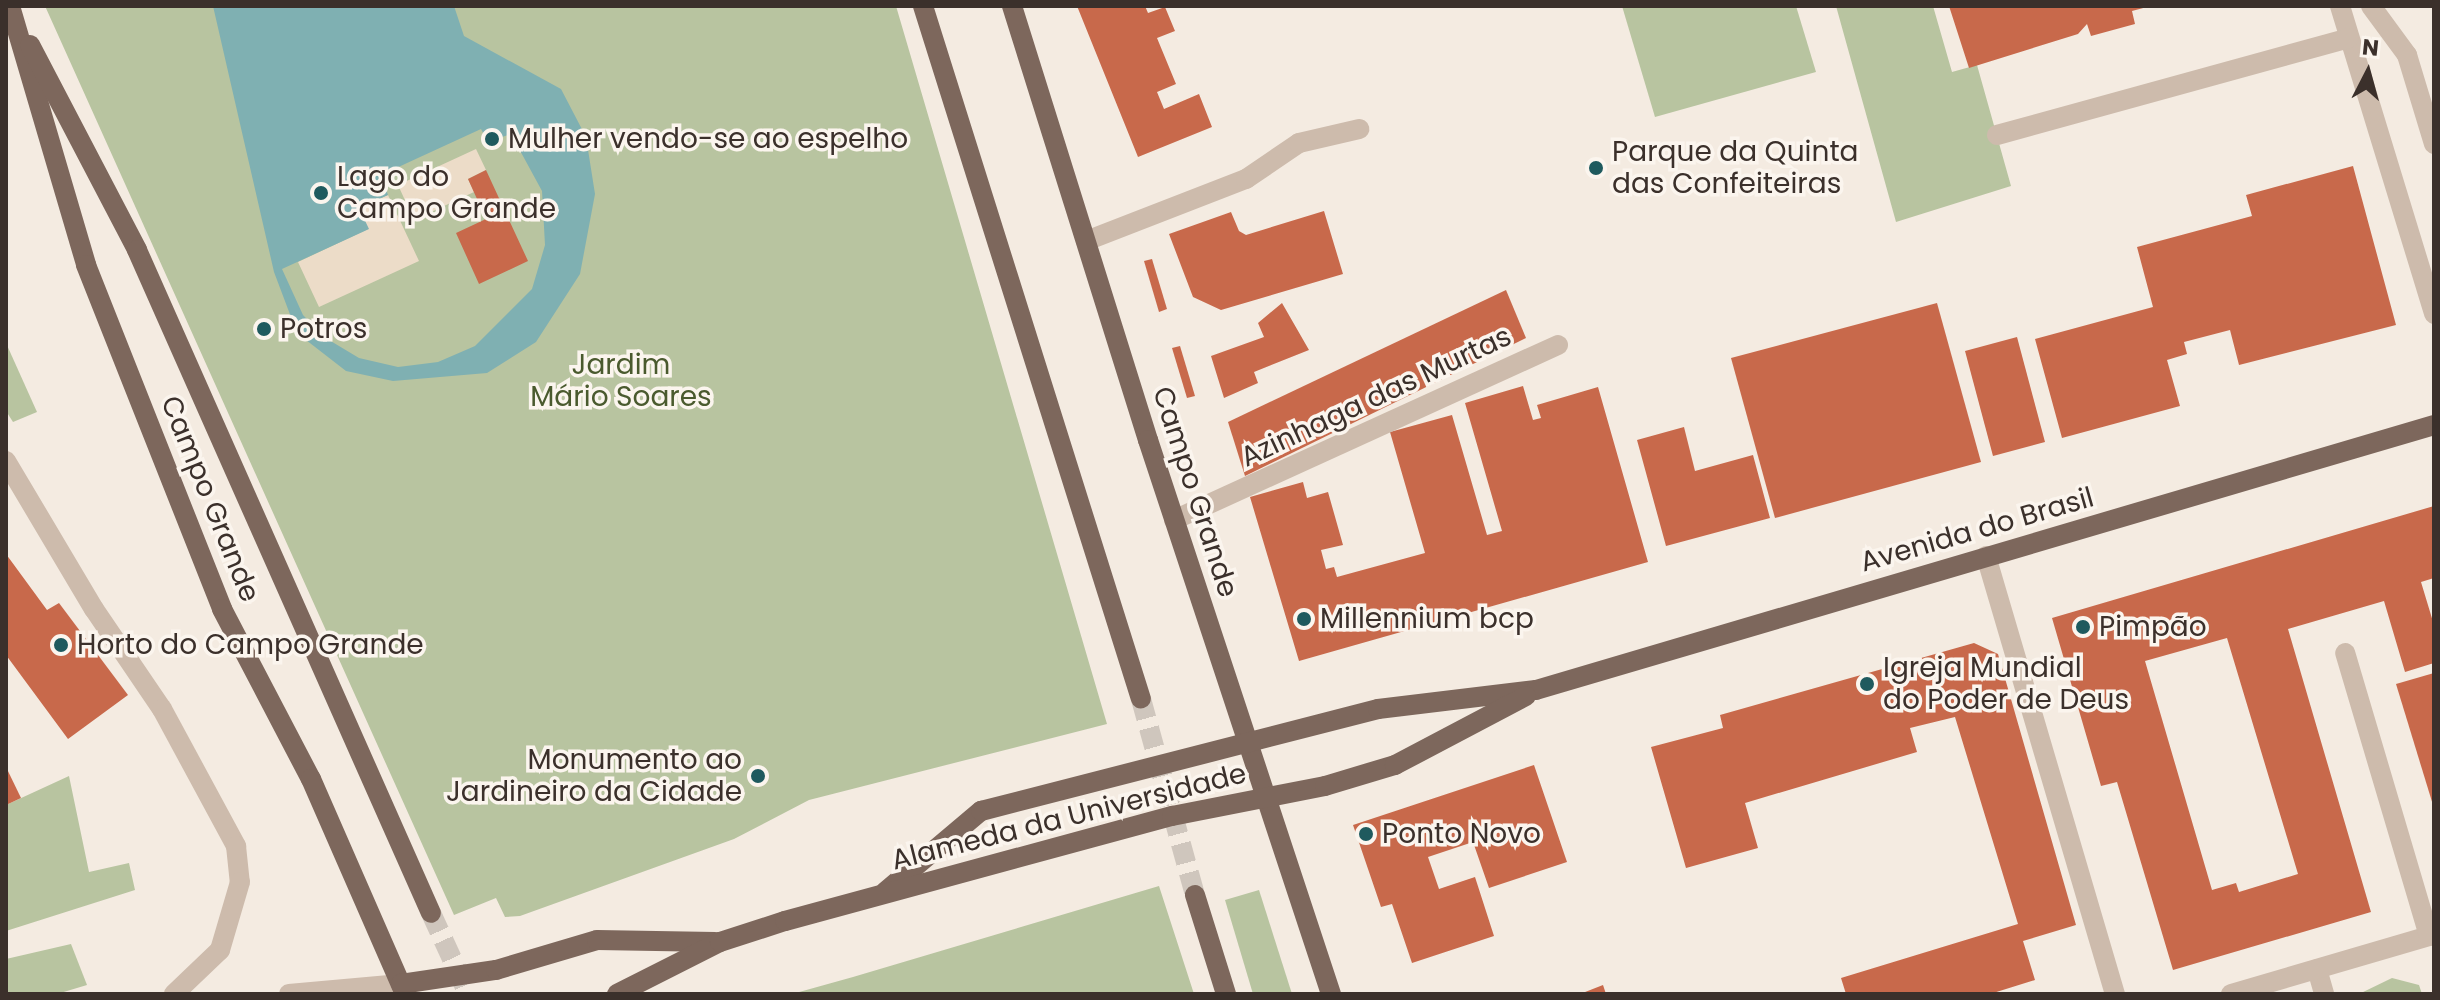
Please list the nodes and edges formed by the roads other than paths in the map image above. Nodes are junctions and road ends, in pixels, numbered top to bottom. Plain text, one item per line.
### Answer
1 (10, 6) edge
2 (923, 6) edge
3 (996, 6) edge
4 (1012, 6) edge
5 (2340, 6) edge
6 (2371, 6) edge
7 (2349, 38) junction
8 (1028, 53) junction
9 (1359, 129) dead end
10 (1997, 135) dead end
11 (2434, 144) edge
12 (1086, 241) junction
13 (2434, 314) edge
14 (1558, 345) dead end
15 (2434, 425) edge
16 (6, 461) edge
17 (1174, 520) junction
18 (1986, 556) junction
19 (2345, 653) dead end
20 (1536, 690) junction
21 (1141, 699) tunnel mouth
22 (1249, 742) junction
23 (1267, 797) junction
24 (885, 892) junction
25 (1195, 895) tunnel mouth
26 (431, 913) tunnel mouth
27 (720, 942) junction
28 (2432, 944) edge
29 (2317, 969) junction
30 (403, 989) edge
31 (174, 994) edge
32 (289, 994) edge
33 (617, 994) edge
34 (1226, 994) edge
35 (1331, 994) edge
36 (2115, 994) edge
37 (2231, 994) edge
38 (2324, 994) edge

1 - 26 main road, Campo Grande
1 - 30 main road, Campo Grande
2 - 21 main road
3 - 8 main road
4 - 8 main road, Campo Grande
5 - 7 street
6 - 11 street
7 - 10 street
7 - 13 street
8 - 12 main road, Campo Grande
9 - 12 street
12 - 17 main road, Campo Grande
14 - 17 street, Azinhaga das Murtas
15 - 18 main road, Avenida do Brasil
16 - 31 street
17 - 22 main road, Campo Grande
18 - 20 main road, Avenida do Brasil
18 - 36 street
19 - 28 street
20 - 22 main road, Avenida do Brasil
20 - 23 main road, Avenida do Brasil
22 - 23 main road, Campo Grande
22 - 24 main road, Alameda da Universidade
23 - 24 main road, Alameda da Universidade
23 - 35 main road, Campo Grande
24 - 27 main road, Alameda da Universidade
25 - 34 main road
27 - 30 main road, Alameda da Universidade
27 - 33 main road, Alameda da Universidade
28 - 29 street
29 - 37 street
29 - 38 street
30 - 32 street, Alameda da Universidade

